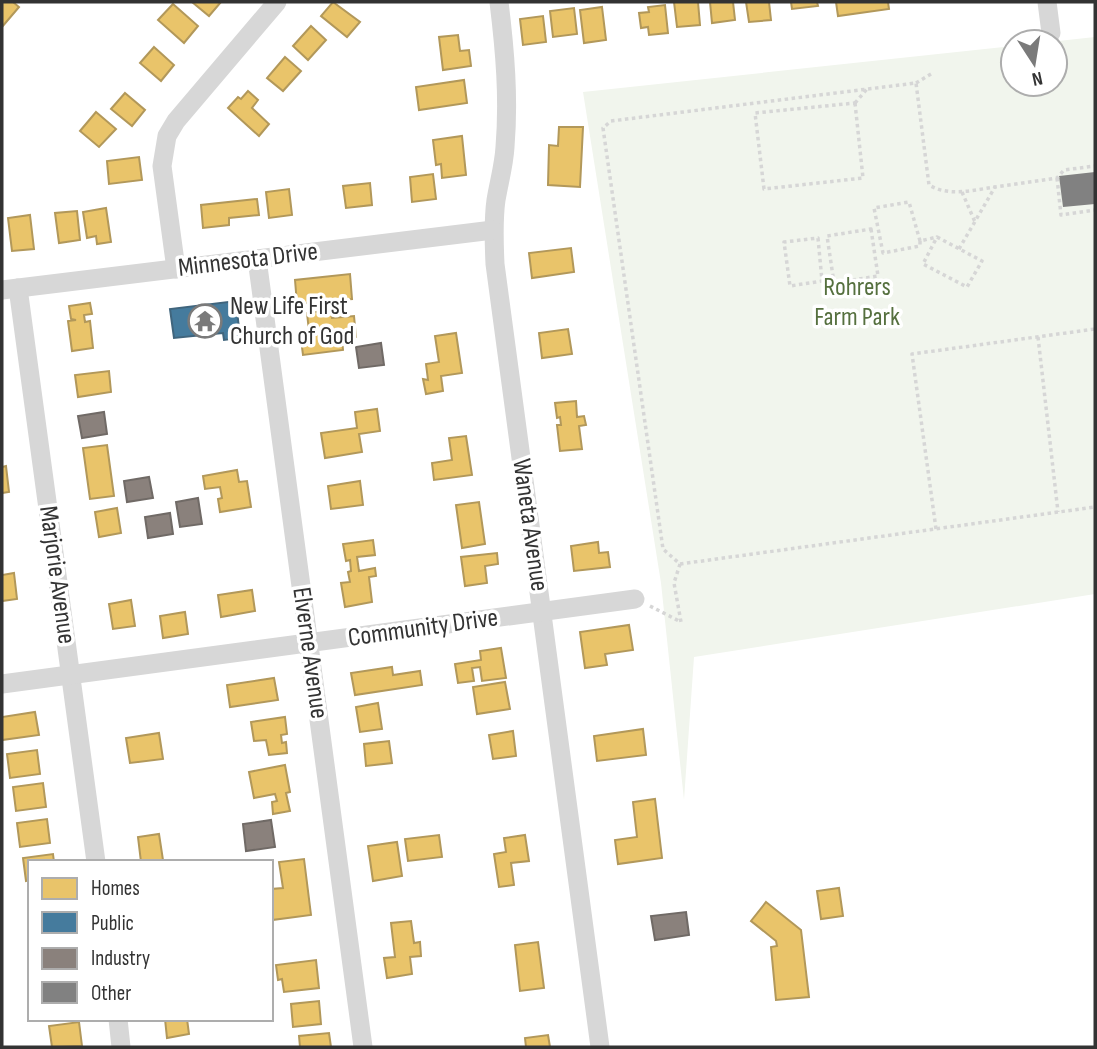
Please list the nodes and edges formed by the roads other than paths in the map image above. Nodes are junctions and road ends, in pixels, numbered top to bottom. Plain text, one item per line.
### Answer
1 (277, 2) edge
2 (499, 2) edge
3 (1047, 2) edge
4 (1050, 28) edge
5 (494, 230) junction
6 (257, 259) junction
7 (176, 269) junction
8 (10, 289) edge
9 (635, 599) road end
10 (541, 612) junction
11 (308, 643) junction
12 (71, 675) junction
13 (2, 684) edge
14 (96, 860) edge
15 (118, 1021) edge
16 (121, 1047) edge
17 (363, 1047) edge
18 (600, 1047) edge

1 - 7 street
2 - 5 street, Waneta Avenue
3 - 4 street
5 - 6 street, Minnesota Drive
5 - 10 street, Waneta Avenue
6 - 7 street, Minnesota Drive
6 - 11 street, Elverne Avenue
7 - 8 street, Minnesota Drive
8 - 12 street, Marjorie Avenue
9 - 10 street, Community Drive
10 - 11 street, Community Drive
10 - 18 street, Waneta Avenue
11 - 12 street, Community Drive
11 - 17 street, Elverne Avenue
12 - 13 street, Community Drive
12 - 14 street, Marjorie Avenue
15 - 16 street

